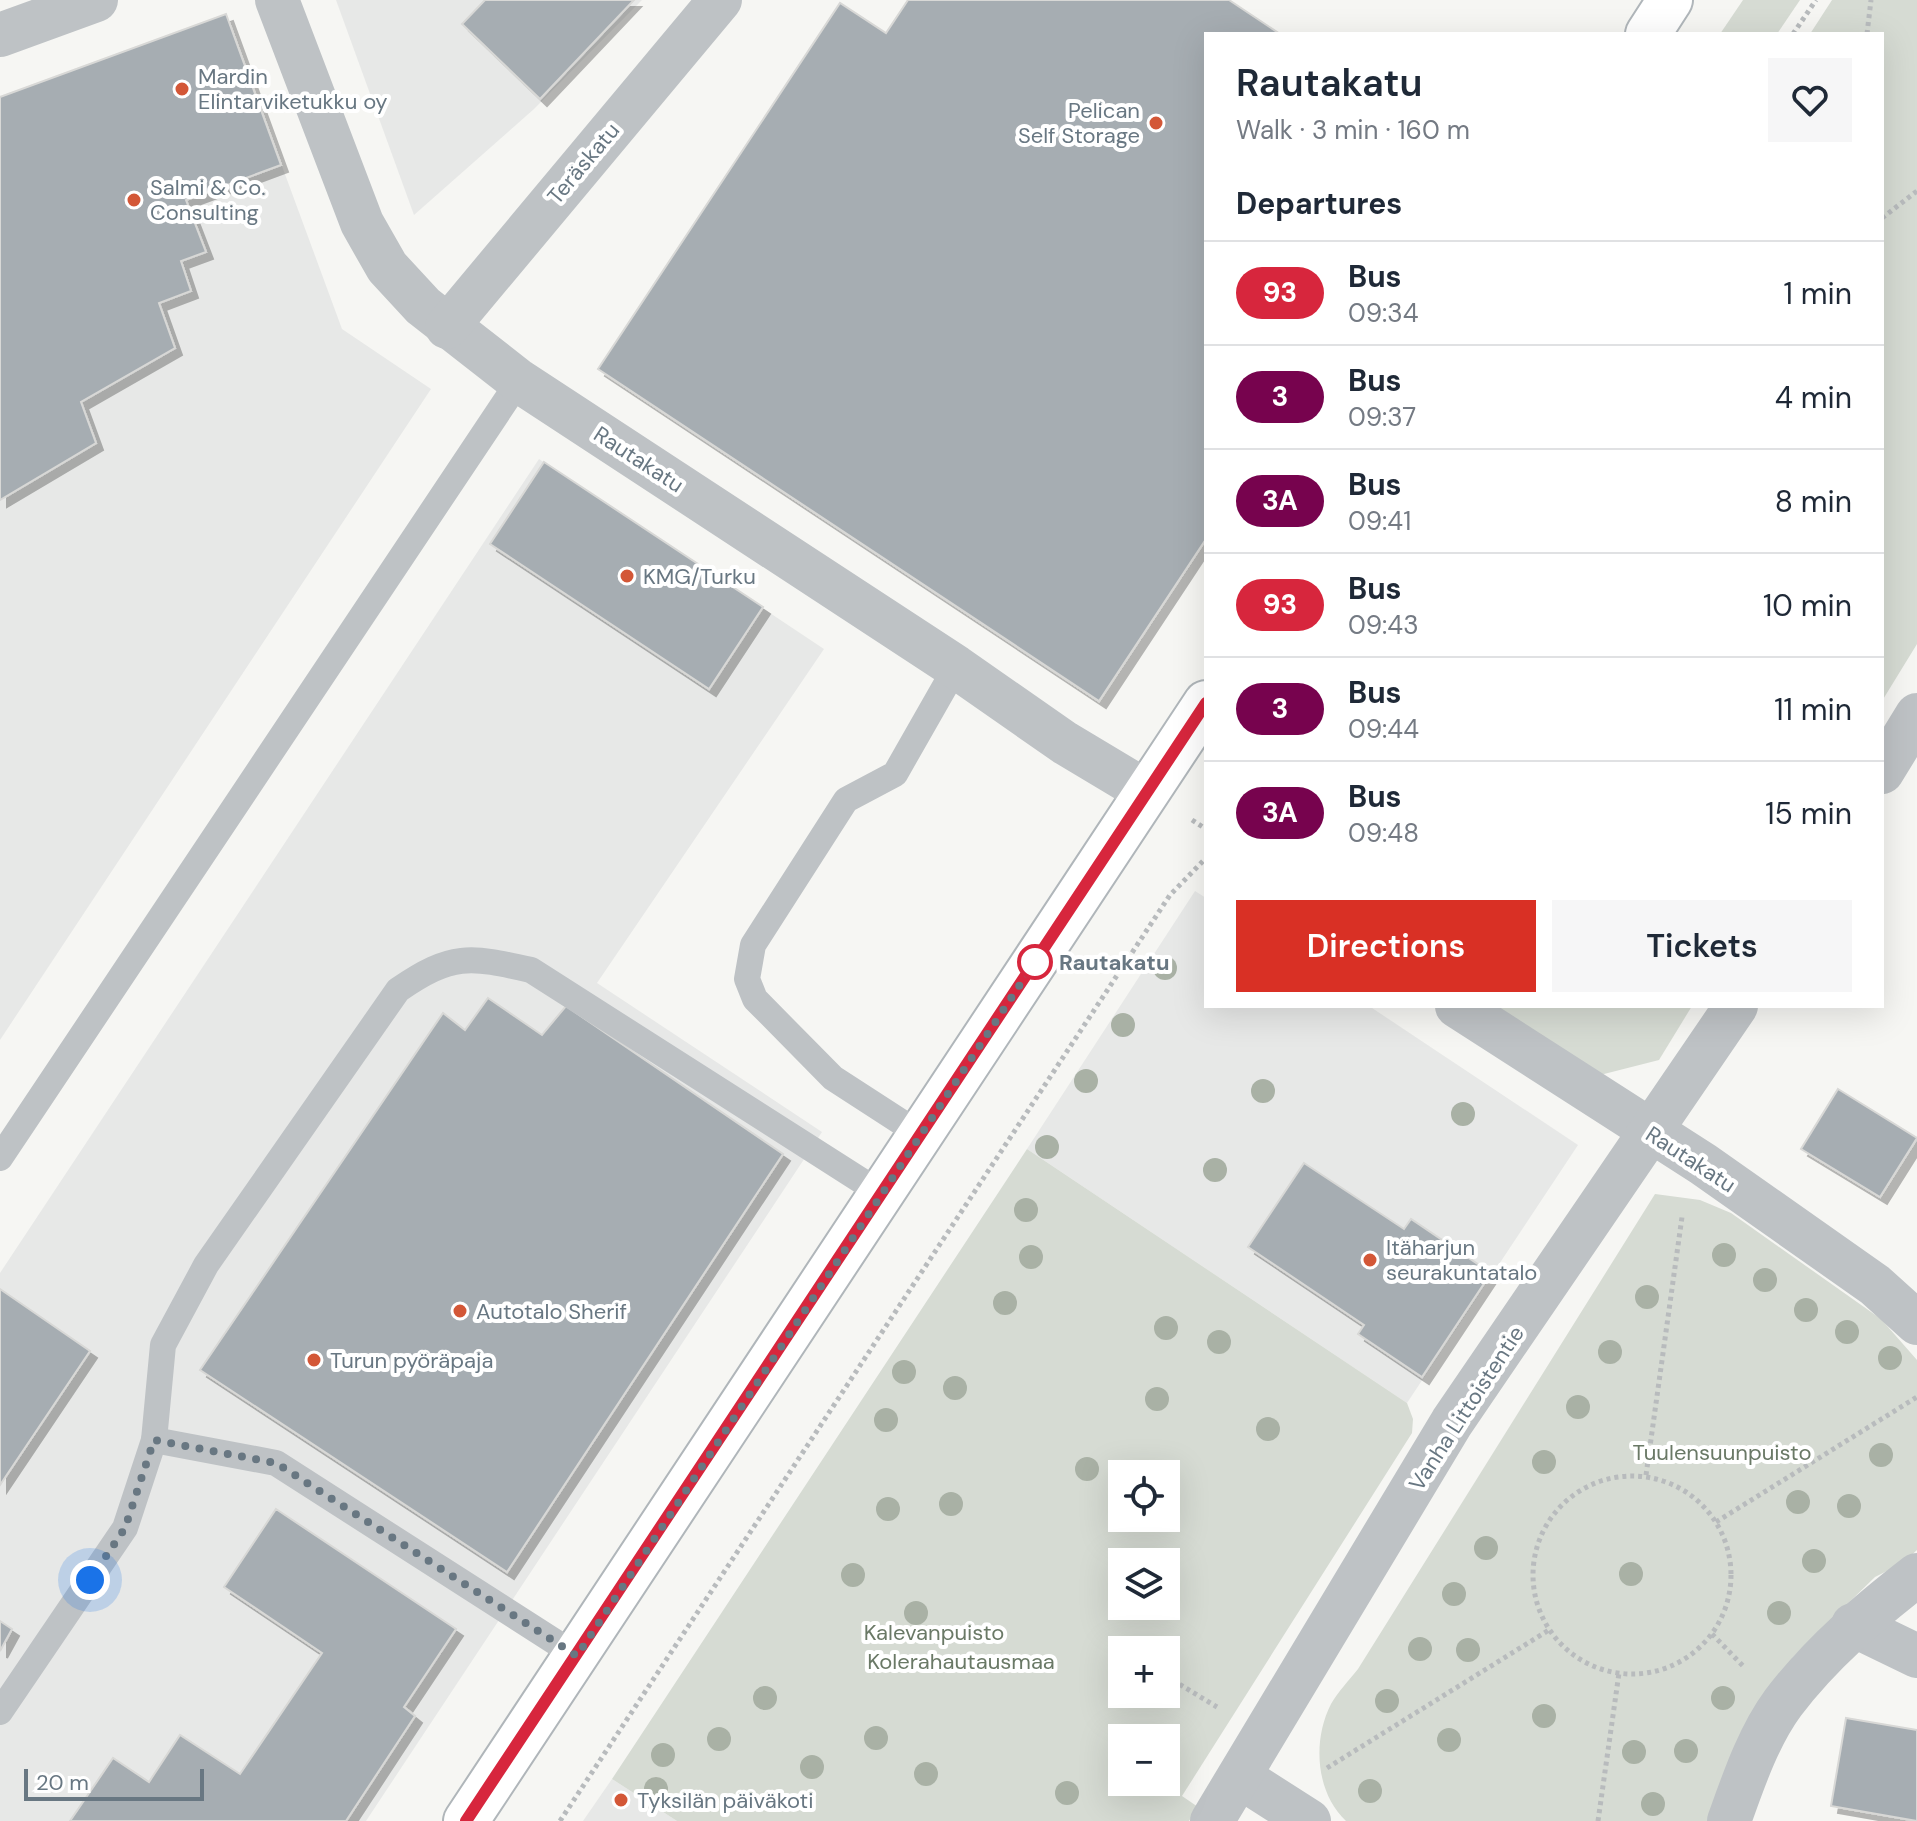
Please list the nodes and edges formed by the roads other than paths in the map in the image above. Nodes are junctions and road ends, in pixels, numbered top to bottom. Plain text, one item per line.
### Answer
1 (96, 0) edge
2 (277, 0) edge
3 (720, 0) edge
4 (1670, 0) edge
5 (1649, 32) edge
6 (0, 35) edge
7 (447, 327) junction
8 (519, 381) junction
9 (956, 667) junction
10 (1204, 706) edge
11 (1917, 715) edge
12 (1884, 769) edge
13 (1147, 792) junction
14 (1460, 1008) edge
15 (1735, 1008) edge
16 (1652, 1133) junction
17 (921, 1135) junction
18 (0, 1158) edge
19 (882, 1194) junction
20 (1917, 1323) edge
21 (154, 1440) junction
22 (1917, 1575) edge
23 (1853, 1625) junction
24 (577, 1656) junction
25 (1917, 1656) edge
26 (0, 1712) edge
27 (1240, 1777) junction
28 (1294, 1810) edge
29 (466, 1821) edge
30 (1212, 1821) edge
31 (1729, 1821) edge

1 - 6 street
2 - 7 street, Rautakatu
3 - 7 street, Teräskatu
4 - 5 main road
7 - 8 street, Rautakatu
8 - 9 street, Rautakatu
8 - 18 lane
9 - 13 street, Rautakatu
9 - 17 lane
10 - 13 main road
11 - 12 street
13 - 17 main road
14 - 16 street, Rautakatu
15 - 16 street, Vanha Littoistentie
16 - 20 street, Rautakatu
16 - 27 street, Vanha Littoistentie
17 - 19 main road
19 - 21 lane
19 - 24 main road
21 - 24 lane
21 - 26 lane
22 - 23 street
23 - 25 street
23 - 31 street
24 - 29 main road
27 - 28 street
27 - 30 street, Vanha Littoistentie

